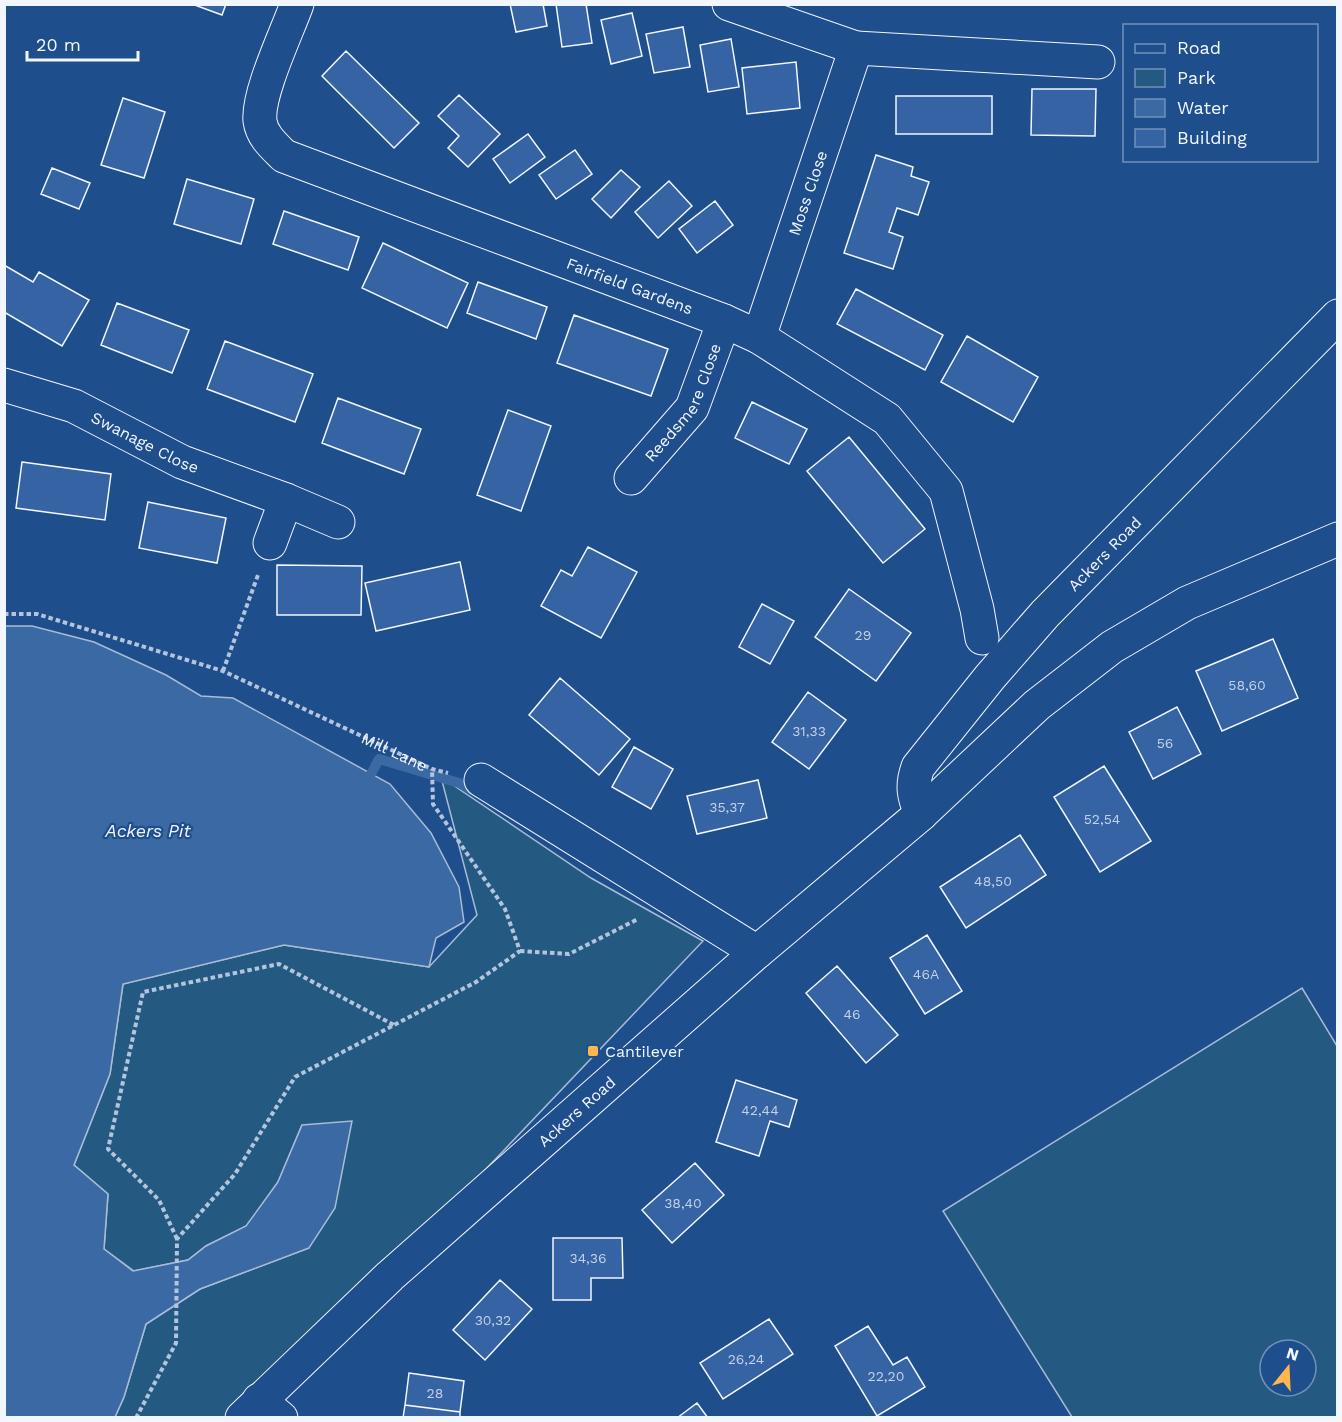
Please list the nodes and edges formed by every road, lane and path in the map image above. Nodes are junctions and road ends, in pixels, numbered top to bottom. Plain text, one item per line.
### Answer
1 (297, 4) edge
2 (729, 4) edge
3 (856, 48) junction
4 (1098, 62) dead end
5 (1338, 316) edge
6 (724, 321) junction
7 (759, 337) junction
8 (4, 385) edge
9 (631, 478) dead end
10 (286, 500) junction
11 (338, 522) dead end
12 (1338, 539) edge
13 (270, 543) joint
14 (4, 614) edge
15 (982, 638) dead end
16 (223, 671) junction
17 (432, 769) junction
18 (481, 780) joint
19 (921, 814) junction
20 (676, 900) junction
21 (520, 951) junction
22 (757, 952) junction
23 (394, 1025) junction
24 (177, 1239) junction
25 (261, 1412) edge
26 (136, 1418) edge

1 - 6 street, Fairfield Gardens
2 - 3 street
3 - 4 street
3 - 7 street, Moss Close
5 - 19 street, Ackers Road
6 - 7 street, Fairfield Gardens
6 - 9 street, Reedsmere Close
7 - 15 street, Fairfield Gardens
8 - 10 street, Swanage Close
10 - 11 street, Swanage Close
10 - 13 street
12 - 19 street, Ackers Road
13 - 16 path
14 - 16 path, Mill Lane
16 - 17 path, Mill Lane
17 - 18 path, Mill Lane
17 - 21 path
18 - 20 street
19 - 22 street, Ackers Road
20 - 21 path
20 - 22 street
21 - 23 path
22 - 25 street, Ackers Road
23 - 24 path
23 - 24 path
24 - 26 path

